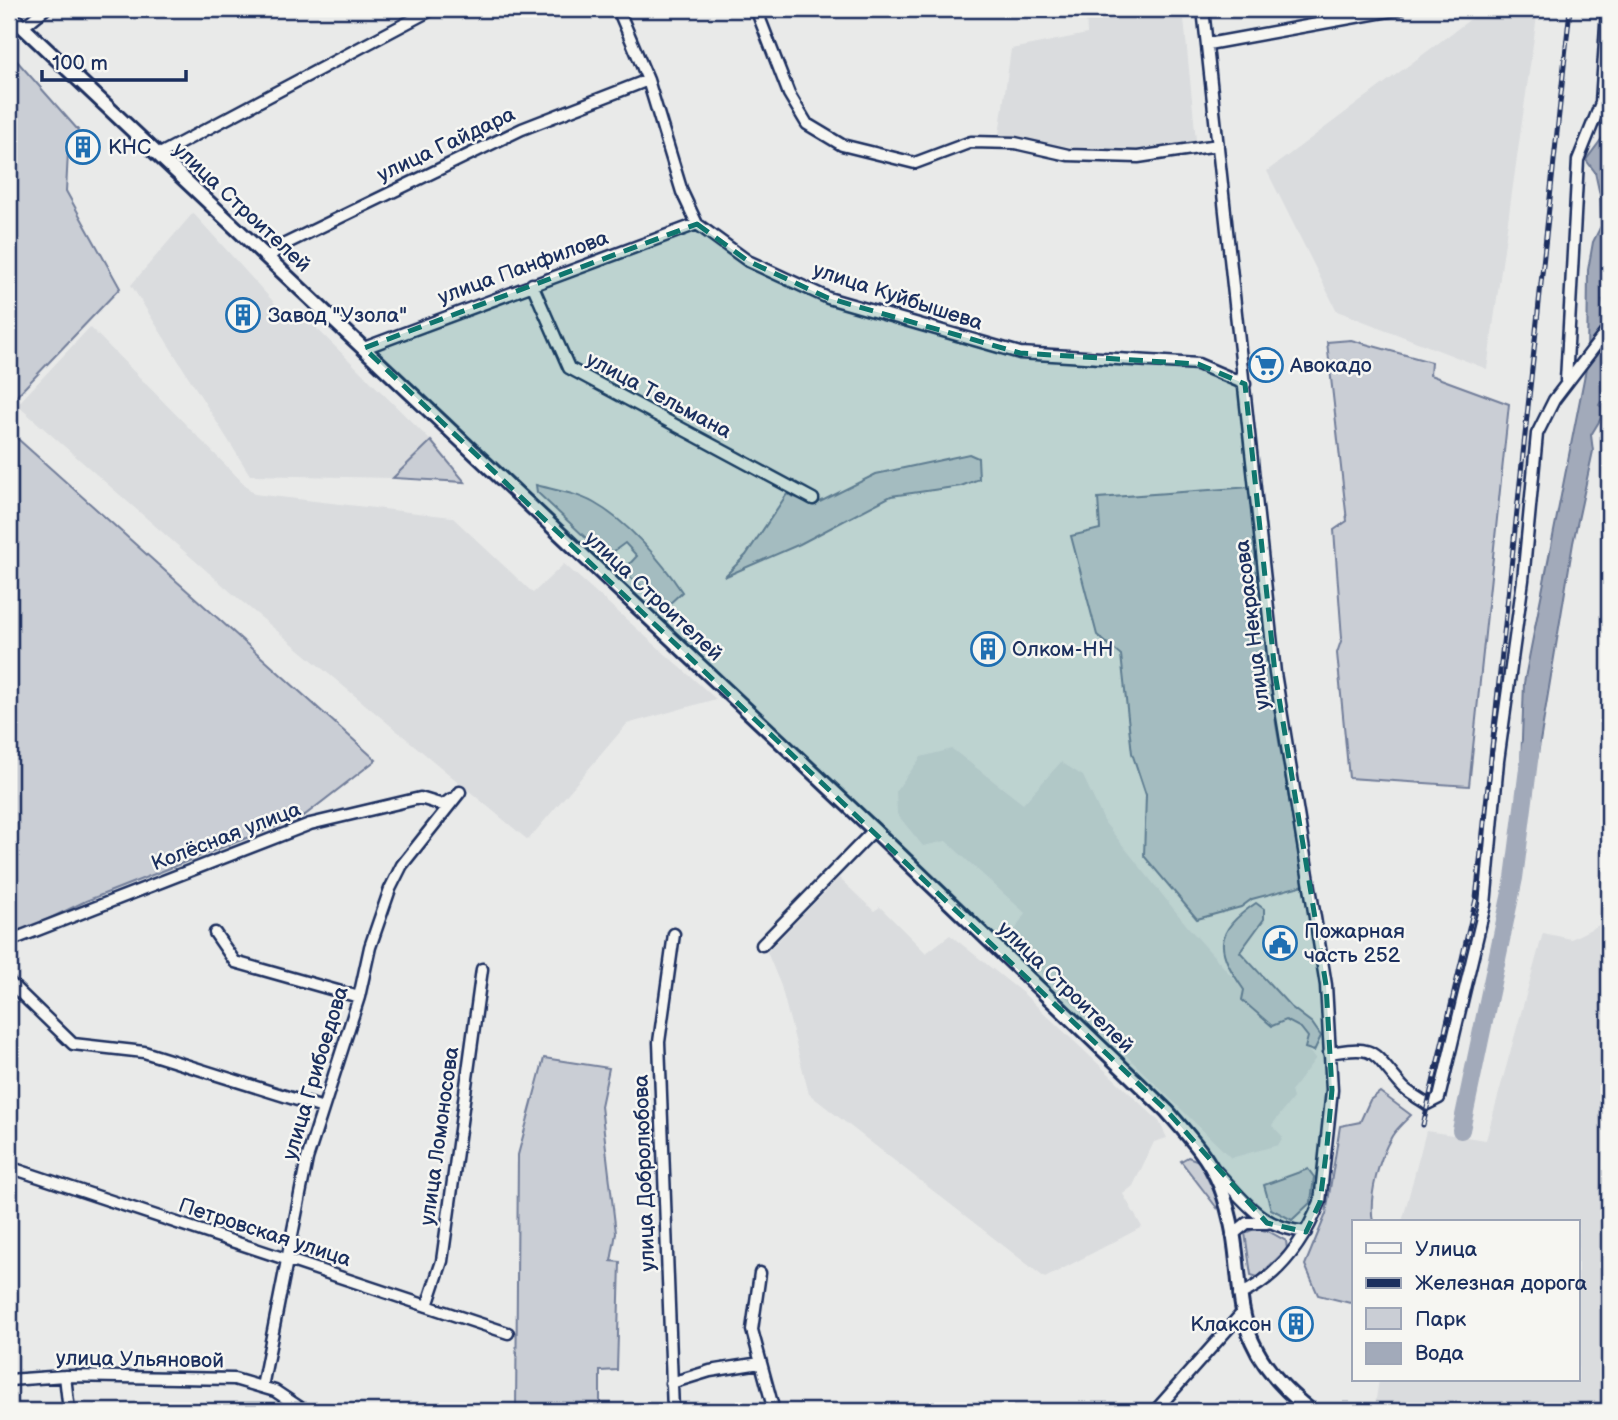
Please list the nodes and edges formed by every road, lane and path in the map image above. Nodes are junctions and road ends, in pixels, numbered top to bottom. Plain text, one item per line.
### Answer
1 (45, 9) edge
2 (433, 9) edge
3 (618, 9) edge
4 (756, 9) edge
5 (1203, 9) edge
6 (1400, 9) edge
7 (1607, 9) edge
8 (9, 14) edge
9 (23, 27) junction
10 (1208, 44) junction
11 (648, 80) junction
12 (1218, 145) junction
13 (158, 155) junction
14 (697, 224) junction
15 (268, 258) junction
16 (532, 284) junction
17 (1609, 328) edge
18 (364, 348) junction
19 (1566, 383) junction
20 (1245, 384) junction
21 (813, 499) dead end
22 (460, 792) joint
23 (874, 830) junction
24 (215, 933) dead end
25 (674, 934) dead end
26 (9, 941) edge
27 (762, 945) dead end
28 (482, 969) dead end
29 (9, 982) edge
30 (359, 997) junction
31 (1329, 1053) junction
32 (323, 1108) junction
33 (1211, 1166) junction
34 (9, 1167) edge
35 (1268, 1223) junction
36 (1306, 1232) junction
37 (1232, 1235) junction
38 (289, 1261) junction
39 (760, 1273) dead end
40 (1238, 1295) junction
41 (427, 1306) junction
42 (1242, 1313) junction
43 (508, 1333) dead end
44 (760, 1363) junction
45 (65, 1376) junction
46 (9, 1380) edge
47 (671, 1383) junction
48 (262, 1387) junction
49 (69, 1411) edge
50 (305, 1411) edge
51 (673, 1411) edge
52 (774, 1411) edge
53 (1155, 1411) edge
54 (1311, 1411) edge

1 - 9 street
2 - 13 street
3 - 11 street, улица Куйбышева
4 - 12 street
5 - 10 street, улица Некрасова
6 - 10 street
7 - 19 street
8 - 9 main road, улица Строителей
9 - 13 main road, улица Строителей
10 - 12 street, улица Некрасова
11 - 14 street, улица Куйбышева
11 - 15 street, улица Гайдара
12 - 20 street, улица Некрасова
13 - 15 main road, улица Строителей
14 - 16 street, улица Панфилова
14 - 20 street, улица Куйбышева
15 - 18 main road, улица Строителей
16 - 18 street, улица Панфилова
16 - 21 street, улица Тельмана
17 - 19 street
18 - 23 main road, улица Строителей
19 - 31 street
20 - 31 street, улица Некрасова
22 - 26 street, Колёсная улица
22 - 30 street, улица Грибоедова
23 - 27 street
23 - 33 main road, улица Строителей
24 - 30 street
25 - 47 street, улица Добролюбова
28 - 41 street, улица Ломоносова
29 - 32 street
30 - 32 street, улица Грибоедова
31 - 36 street, улица Некрасова
32 - 38 street, улица Грибоедова
33 - 35 street
33 - 37 main road, улица Строителей
34 - 38 street, Петровская улица
35 - 36 street
35 - 37 street
36 - 40 street, улица Некрасова
37 - 40 main road, улица Строителей
38 - 41 street, Петровская улица
38 - 48 street, улица Грибоедова
39 - 44 street
40 - 42 main road, улица Строителей
41 - 43 street, Петровская улица
42 - 53 street
42 - 54 main road, улица Строителей
44 - 47 street
44 - 52 street
45 - 46 street, улица Ульяновой
45 - 48 street, улица Ульяновой
45 - 49 street
47 - 51 street, улица Добролюбова
48 - 50 street, улица Ульяновой

